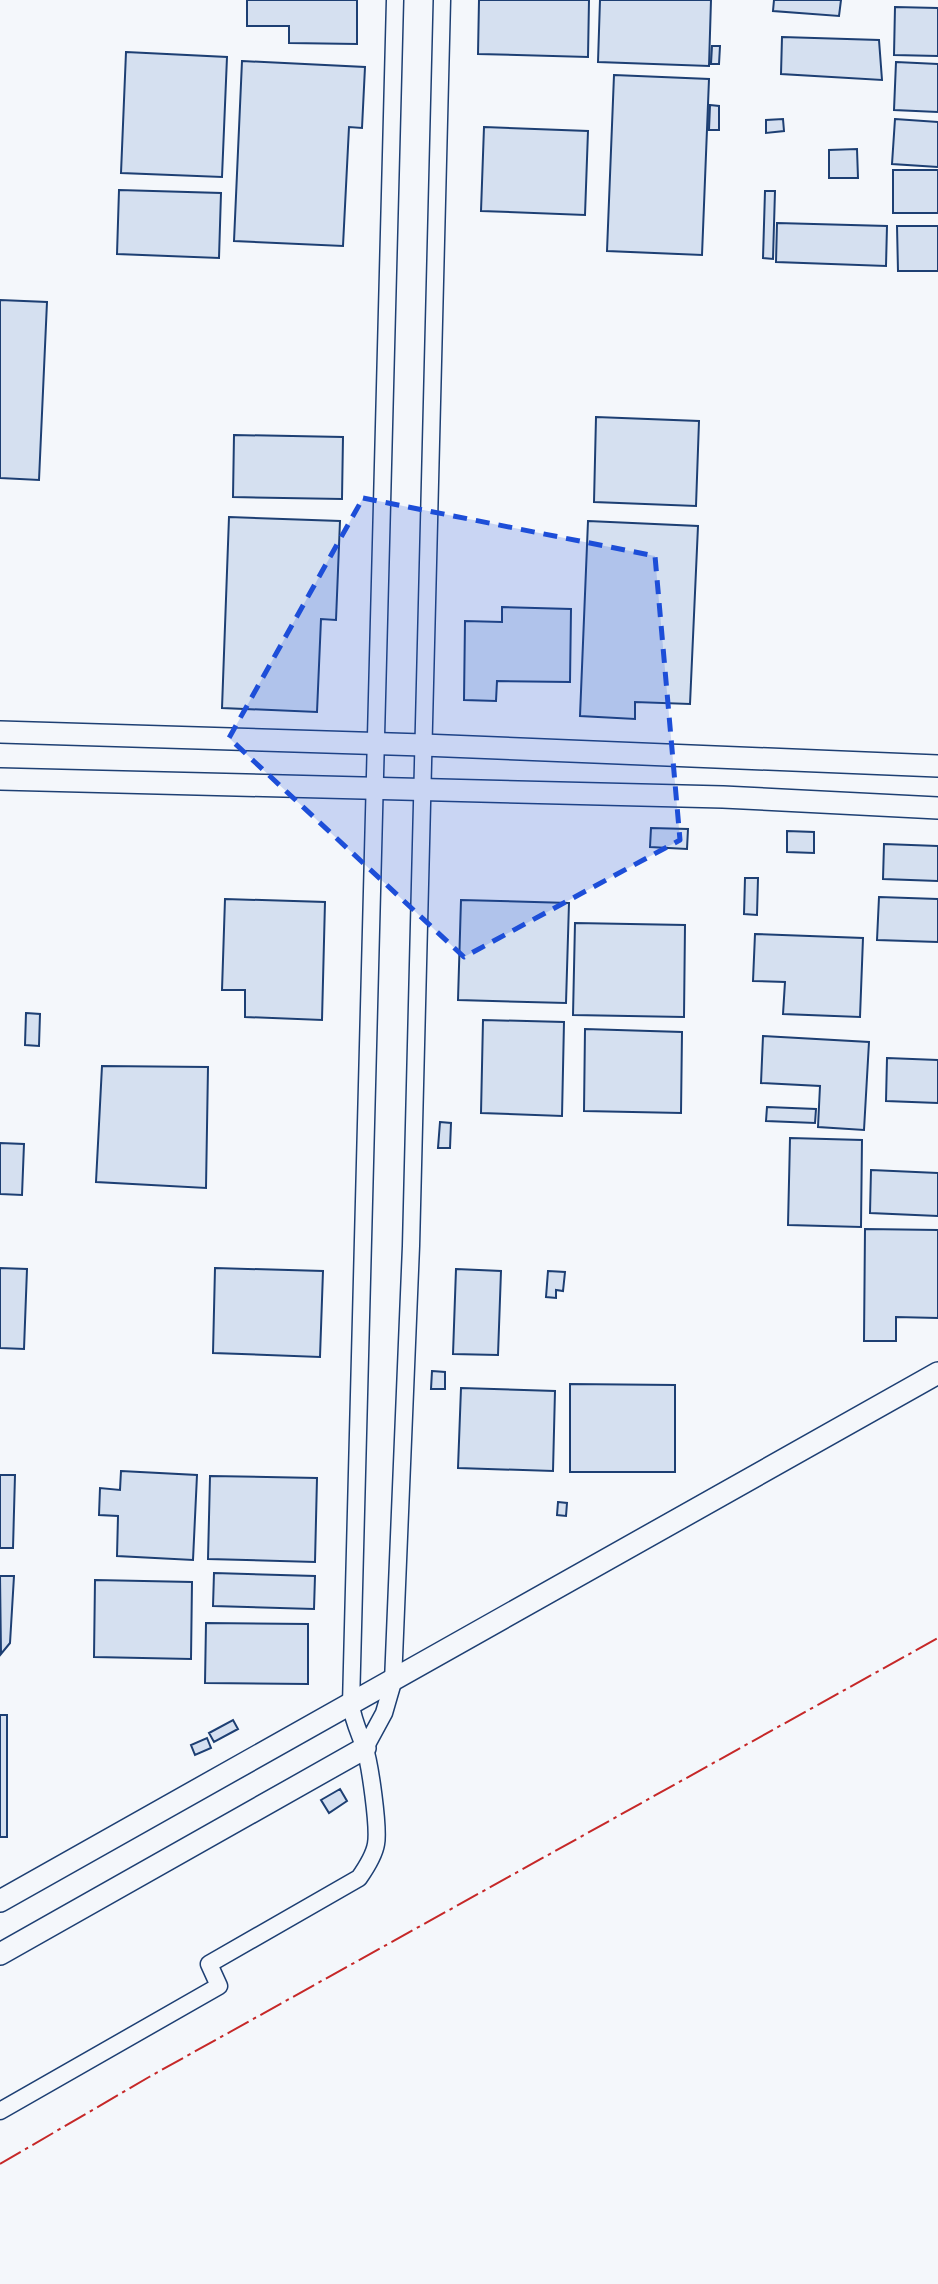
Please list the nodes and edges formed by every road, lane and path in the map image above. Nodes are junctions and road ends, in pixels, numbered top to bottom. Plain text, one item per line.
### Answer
1 (395, 0) edge
2 (442, 0) edge
3 (0, 732) edge
4 (376, 744) junction
5 (423, 746) junction
6 (938, 766) edge
7 (0, 779) edge
8 (375, 788) junction
9 (422, 789) junction
10 (938, 807) edge
11 (938, 1373) edge
12 (393, 1682) junction
13 (351, 1704) junction
14 (365, 1748) junction
15 (0, 1901) edge
16 (0, 1954) edge
17 (0, 2111) edge

1 - 4 street
2 - 5 street
3 - 4 street
4 - 5 street
4 - 8 street
5 - 6 street
5 - 9 street
7 - 8 street
8 - 9 street
8 - 13 street
9 - 10 street
9 - 12 street
11 - 12 street
12 - 13 street
12 - 14 street
13 - 14 street
13 - 15 street
14 - 16 street
14 - 17 street

